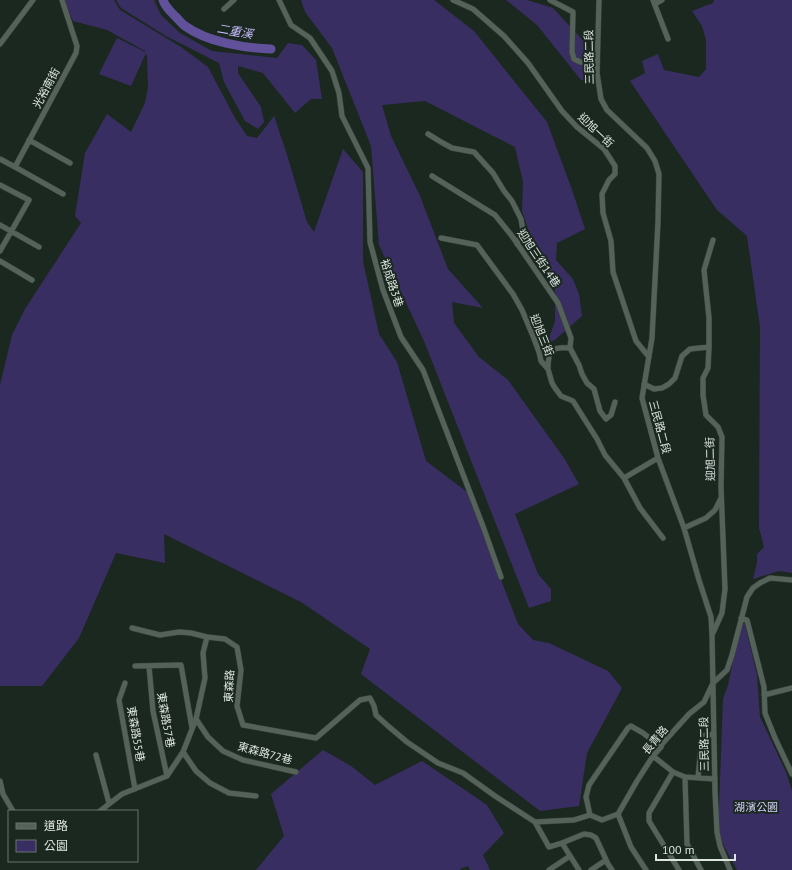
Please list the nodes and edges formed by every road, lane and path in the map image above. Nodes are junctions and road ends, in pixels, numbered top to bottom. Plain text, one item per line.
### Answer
1 (33, 0) edge
2 (62, 0) edge
3 (234, 0) edge
4 (279, 0) edge
5 (453, 0) edge
6 (550, 0) edge
7 (599, 0) edge
8 (662, 0) edge
9 (654, 2) edge
10 (224, 9) dead end
11 (668, 39) dead end
12 (0, 44) edge
13 (588, 63) dead end
14 (428, 134) dead end
15 (29, 140) junction
16 (0, 159) edge
17 (70, 163) dead end
18 (15, 167) junction
19 (432, 176) dead end
20 (0, 185) edge
21 (63, 194) dead end
22 (0, 225) edge
23 (11, 231) junction
24 (441, 238) dead end
25 (712, 240) dead end
26 (517, 244) junction
27 (39, 247) dead end
28 (0, 251) edge
29 (0, 261) edge
30 (32, 280) dead end
31 (709, 347) junction
32 (570, 348) junction
33 (649, 357) junction
34 (548, 369) junction
35 (644, 384) junction
36 (615, 402) dead end
37 (658, 458) junction
38 (624, 478) junction
39 (721, 497) junction
40 (684, 528) junction
41 (663, 538) dead end
42 (500, 577) dead end
43 (792, 580) edge
44 (741, 618) junction
45 (132, 628) dead end
46 (712, 635) junction
47 (207, 637) junction
48 (135, 666) dead end
49 (149, 666) junction
50 (125, 683) dead end
51 (713, 683) junction
52 (792, 688) edge
53 (764, 695) junction
54 (196, 719) junction
55 (192, 729) junction
56 (714, 734) junction
57 (661, 747) junction
58 (183, 752) junction
59 (96, 755) dead end
60 (653, 756) junction
61 (296, 772) dead end
62 (673, 772) junction
63 (792, 774) edge
64 (167, 776) junction
65 (685, 777) junction
66 (698, 778) junction
67 (715, 778) junction
68 (0, 781) edge
69 (135, 789) junction
70 (256, 796) dead end
71 (109, 803) junction
72 (12, 810) edge
73 (101, 810) edge
74 (618, 814) junction
75 (590, 815) junction
76 (535, 822) junction
77 (562, 843) junction
78 (570, 856) junction
79 (606, 860) junction
80 (549, 870) edge
81 (579, 870) edge
82 (591, 870) edge
83 (612, 870) edge
84 (646, 870) edge
85 (678, 870) edge
86 (701, 870) edge
87 (730, 870) edge

1 - 12 street
2 - 15 street, 光裕南街
3 - 10 street
4 - 42 street, 裕成路3巷
5 - 33 street, 迎旭一街
6 - 13 street
7 - 33 street, 三民路二段
8 - 9 street
9 - 11 street
14 - 26 street
15 - 17 street
15 - 18 street, 光裕南街
16 - 18 street
18 - 21 street
19 - 26 street, 迎旭三街14巷
20 - 23 street
22 - 23 street
23 - 27 street
23 - 28 street
24 - 34 street, 迎旭三街
25 - 31 street, 迎旭二街
26 - 32 street, 迎旭三街14巷
29 - 30 street
31 - 35 street
31 - 39 street, 迎旭二街
32 - 34 street
32 - 36 street
33 - 35 street, 三民路二段
34 - 38 street, 迎旭三街
35 - 37 street, 三民路二段
37 - 38 street
37 - 40 street, 三民路二段
38 - 41 street, 迎旭三街
39 - 40 street
39 - 46 street, 迎旭二街
40 - 46 street, 三民路二段
43 - 44 street
44 - 51 street
44 - 53 street
45 - 47 street
46 - 51 street, 三民路二段
47 - 54 street
47 - 76 street, 東森路
48 - 49 street
49 - 55 street
49 - 64 street, 東森路57巷
50 - 69 street, 東森路55巷
51 - 56 street, 三民路二段
51 - 57 street, 長青路
52 - 53 street
53 - 63 street
54 - 55 street
54 - 61 street, 東森路72巷
55 - 58 street
56 - 66 street
56 - 67 street, 三民路二段
57 - 60 street, 長青路
57 - 75 street
58 - 64 street
58 - 70 street
59 - 71 street
60 - 62 street
60 - 74 street, 長青路
62 - 65 street
62 - 85 street
64 - 69 street
65 - 66 street
65 - 86 street
66 - 67 street
67 - 87 street, 三民路二段
68 - 72 street
69 - 71 street
71 - 73 street
74 - 75 street
74 - 84 street
75 - 76 street
76 - 77 street
77 - 78 street
77 - 79 street
78 - 80 street
78 - 81 street
79 - 82 street
79 - 83 street

